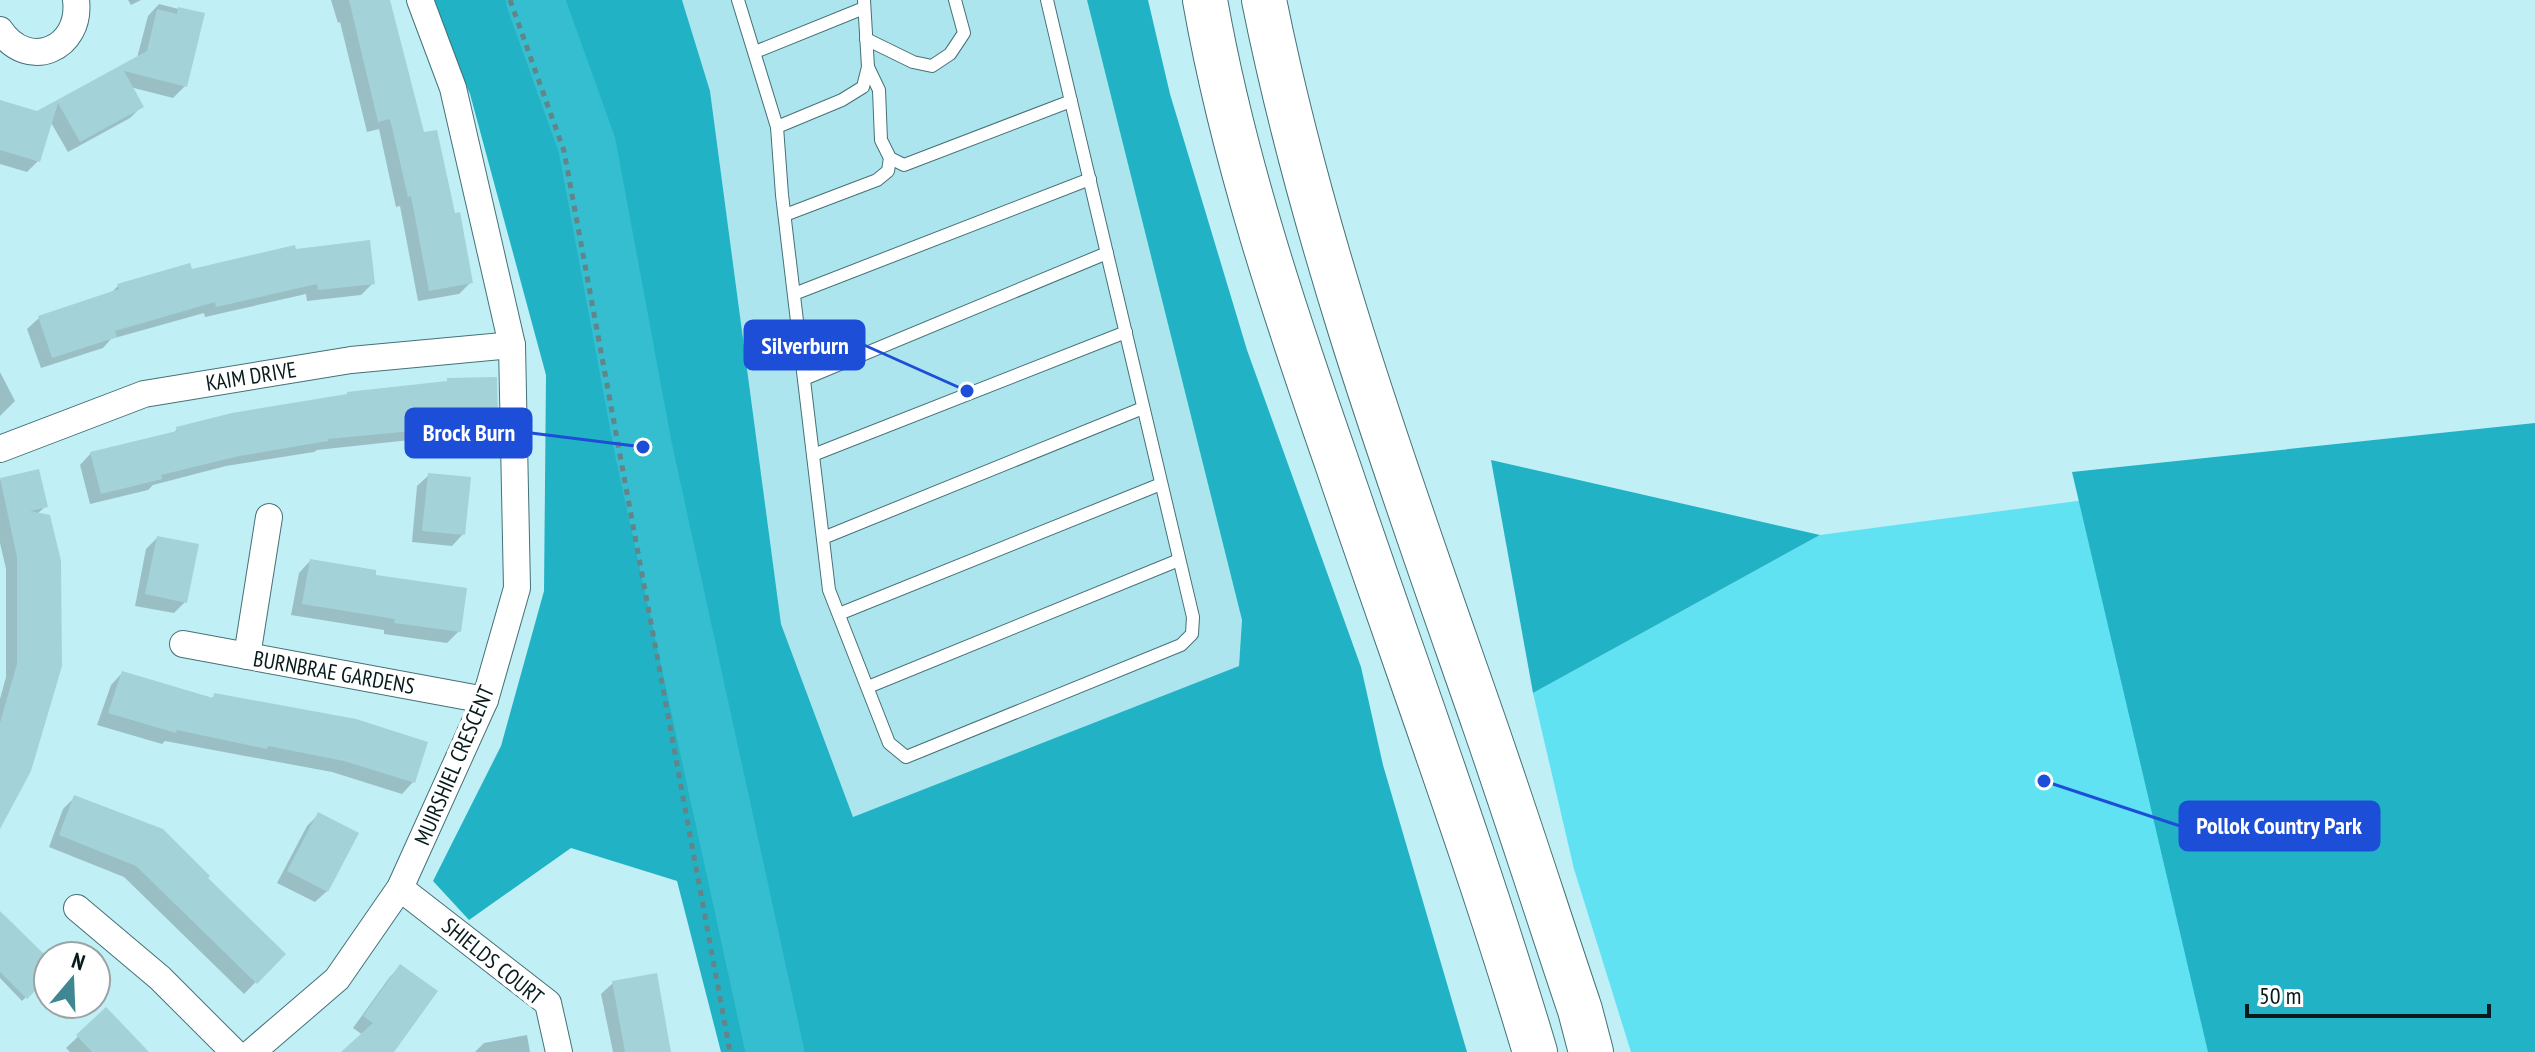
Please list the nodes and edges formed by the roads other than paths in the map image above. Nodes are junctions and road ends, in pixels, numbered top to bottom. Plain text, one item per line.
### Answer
1 (76, 0) edge
2 (420, 0) edge
3 (738, 0) edge
4 (955, 0) edge
5 (1047, 0) edge
6 (1185, 0) edge
7 (1205, 0) edge
8 (1264, 0) edge
9 (1296, 0) edge
10 (864, 4) edge
11 (0, 30) edge
12 (866, 39) junction
13 (755, 52) junction
14 (868, 67) junction
15 (1071, 101) junction
16 (777, 127) junction
17 (890, 158) junction
18 (1302, 167) junction
19 (1090, 179) junction
20 (1255, 210) junction
21 (785, 215) junction
22 (1107, 253) junction
23 (794, 294) junction
24 (1126, 332) junction
25 (512, 345) junction
26 (804, 379) junction
27 (1143, 408) junction
28 (0, 449) edge
29 (813, 455) junction
30 (1161, 484) junction
31 (269, 517) dead end
32 (823, 538) junction
33 (1179, 560) junction
34 (839, 614) junction
35 (183, 644) dead end
36 (247, 656) junction
37 (868, 687) junction
38 (485, 700) junction
39 (400, 888) junction
40 (77, 908) dead end
41 (234, 1052) edge
42 (252, 1052) edge
43 (559, 1052) edge
44 (1535, 1052) edge
45 (1591, 1052) edge

1 - 11 street
2 - 25 street, MUIRSHIEL CRESCENT
3 - 13 lane
4 - 12 lane
5 - 15 lane
6 - 20 highway
7 - 20 highway
8 - 18 highway
9 - 18 highway
10 - 12 lane
10 - 13 lane
12 - 14 lane
13 - 16 lane
14 - 16 lane
14 - 17 lane
15 - 17 lane
15 - 19 lane
16 - 21 lane
17 - 21 lane
18 - 45 highway
19 - 22 lane
19 - 23 lane
20 - 44 highway
21 - 23 lane
22 - 24 lane
22 - 26 lane
23 - 26 lane
24 - 27 lane
24 - 29 lane
25 - 28 street, KAIM DRIVE
25 - 38 street, MUIRSHIEL CRESCENT
26 - 29 lane
27 - 30 lane
27 - 32 lane
29 - 32 lane
30 - 33 lane
30 - 34 lane
31 - 36 street
32 - 34 lane
33 - 37 lane
33 - 37 lane
34 - 37 lane
35 - 36 street, BURNBRAE GARDENS
36 - 38 street, BURNBRAE GARDENS
38 - 39 street, MUIRSHIEL CRESCENT
39 - 42 street, MUIRSHIEL CRESCENT
39 - 43 street, SHIELDS COURT
40 - 41 street

